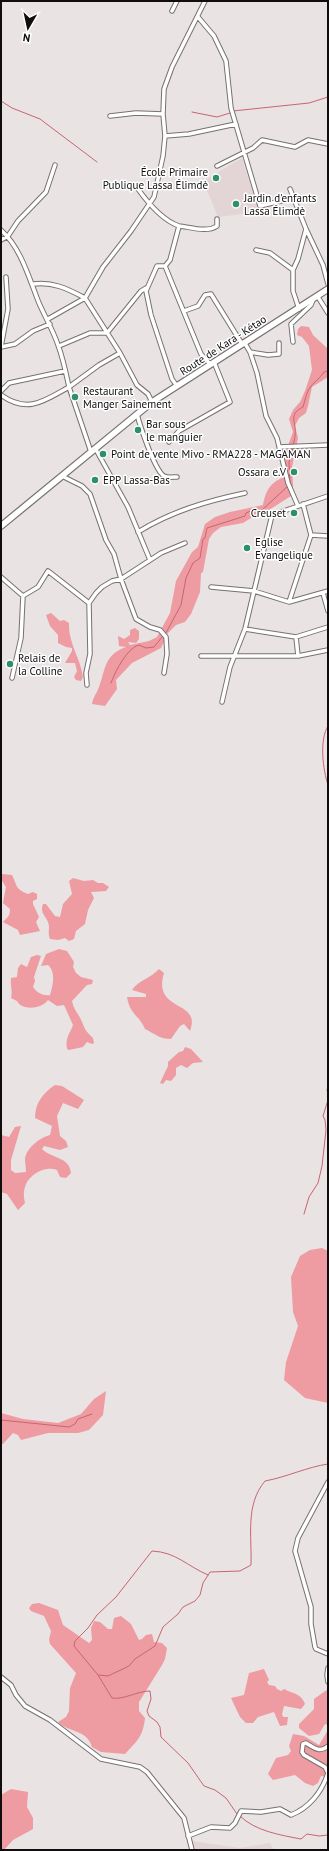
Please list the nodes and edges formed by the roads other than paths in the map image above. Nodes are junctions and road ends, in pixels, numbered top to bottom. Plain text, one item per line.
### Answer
1 (177, 1) edge
2 (205, 1) edge
3 (172, 10) dead end
4 (198, 17) junction
5 (163, 114) junction
6 (110, 116) dead end
7 (236, 124) junction
8 (165, 136) junction
9 (328, 144) edge
10 (244, 153) junction
11 (55, 165) dead end
12 (217, 166) dead end
13 (138, 189) dead end
14 (290, 189) dead end
15 (293, 198) junction
16 (151, 205) junction
17 (217, 219) dead end
18 (179, 226) junction
19 (306, 228) junction
20 (1, 230) edge
21 (8, 236) junction
22 (1, 240) edge
23 (256, 250) dead end
24 (165, 266) junction
25 (293, 270) junction
26 (6, 277) dead end
27 (33, 284) junction
28 (328, 284) edge
29 (146, 288) junction
30 (328, 289) edge
31 (85, 298) junction
32 (315, 298) junction
33 (299, 309) junction
34 (184, 311) junction
35 (328, 313) edge
36 (48, 319) junction
37 (50, 324) junction
38 (107, 333) junction
39 (293, 342) dead end
40 (243, 343) junction
41 (279, 344) dead end
42 (59, 346) junction
43 (1, 347) edge
44 (250, 352) junction
45 (120, 353) junction
46 (212, 363) junction
47 (65, 371) junction
48 (177, 386) junction
49 (69, 387) junction
50 (1, 391) edge
51 (1, 395) edge
52 (152, 402) junction
53 (137, 414) junction
54 (169, 442) dead end
55 (328, 445) edge
56 (279, 447) junction
57 (93, 450) junction
58 (62, 476) junction
59 (177, 477) dead end
60 (245, 493) dead end
61 (328, 496) edge
62 (303, 504) junction
63 (298, 506) junction
64 (1, 526) edge
65 (138, 532) junction
66 (311, 535) junction
67 (328, 536) edge
68 (185, 543) dead end
69 (150, 560) junction
70 (1, 577) edge
71 (121, 579) junction
72 (211, 587) dead end
73 (328, 591) edge
74 (254, 592) junction
75 (323, 594) junction
76 (23, 596) junction
77 (289, 602) junction
78 (89, 603) junction
79 (328, 611) edge
80 (328, 627) edge
81 (245, 629) junction
82 (296, 637) junction
83 (328, 650) edge
84 (201, 656) dead end
85 (234, 656) junction
86 (298, 656) junction
87 (164, 673) dead end
88 (12, 678) dead end
89 (87, 685) dead end
90 (222, 702) dead end
91 (328, 1482) edge
92 (328, 1654) edge
93 (328, 1668) edge
94 (1, 1677) edge
95 (328, 1682) edge
96 (328, 1746) edge
97 (188, 1836) junction
98 (192, 1850) edge

1 - 3 street
2 - 4 street
4 - 5 street
4 - 7 street
5 - 6 street
5 - 8 street
7 - 8 street
7 - 10 street
8 - 16 street
9 - 10 street
10 - 12 street
10 - 15 street
11 - 21 street
13 - 16 street
14 - 15 street
15 - 19 street
16 - 18 street
16 - 31 street
17 - 18 street
18 - 24 street
19 - 25 street
19 - 28 street
20 - 21 street
21 - 22 street
21 - 27 street
23 - 25 street
24 - 29 street
24 - 34 street
25 - 33 street
26 - 43 street
27 - 31 street
27 - 36 street
29 - 38 street
29 - 48 street
30 - 32 main road, Route de Kara - Kétao
31 - 36 street
31 - 38 street
32 - 33 main road, Route de Kara - Kétao
32 - 35 street
32 - 39 street
33 - 40 main road, Route de Kara - Kétao
34 - 40 street
34 - 46 street
36 - 37 street
37 - 42 street
37 - 43 street
38 - 42 street
38 - 45 street
40 - 44 street
40 - 46 main road, Route de Kara - Kétao
41 - 44 street
42 - 47 street
44 - 56 street
45 - 49 street
45 - 52 street
46 - 48 main road, Route de Kara - Kétao
46 - 54 street
47 - 49 street
47 - 50 street
48 - 52 main road, Route de Kara - Kétao
49 - 51 street
49 - 57 street
52 - 53 main road, Route de Kara - Kétao
53 - 57 main road, Route de Kara - Kétao
53 - 59 street
55 - 56 street
56 - 63 street
57 - 58 main road, Route de Kara - Kétao
57 - 65 street
58 - 64 main road, Route de Kara - Kétao
58 - 71 street
60 - 65 street
61 - 62 street
62 - 63 street
62 - 66 street
63 - 74 street
65 - 69 street
66 - 67 street
66 - 77 street
68 - 69 street
69 - 71 street
70 - 76 street
71 - 78 street
71 - 87 street
72 - 74 street
73 - 75 street
74 - 77 street
74 - 81 street
75 - 77 street
75 - 79 street
76 - 78 street
76 - 88 street
78 - 89 street
80 - 82 street
81 - 82 street
81 - 85 street
82 - 86 street
83 - 86 street
84 - 85 street
85 - 86 street
85 - 90 street
91 - 92 street
93 - 95 street
94 - 97 street
96 - 97 street
97 - 98 street

